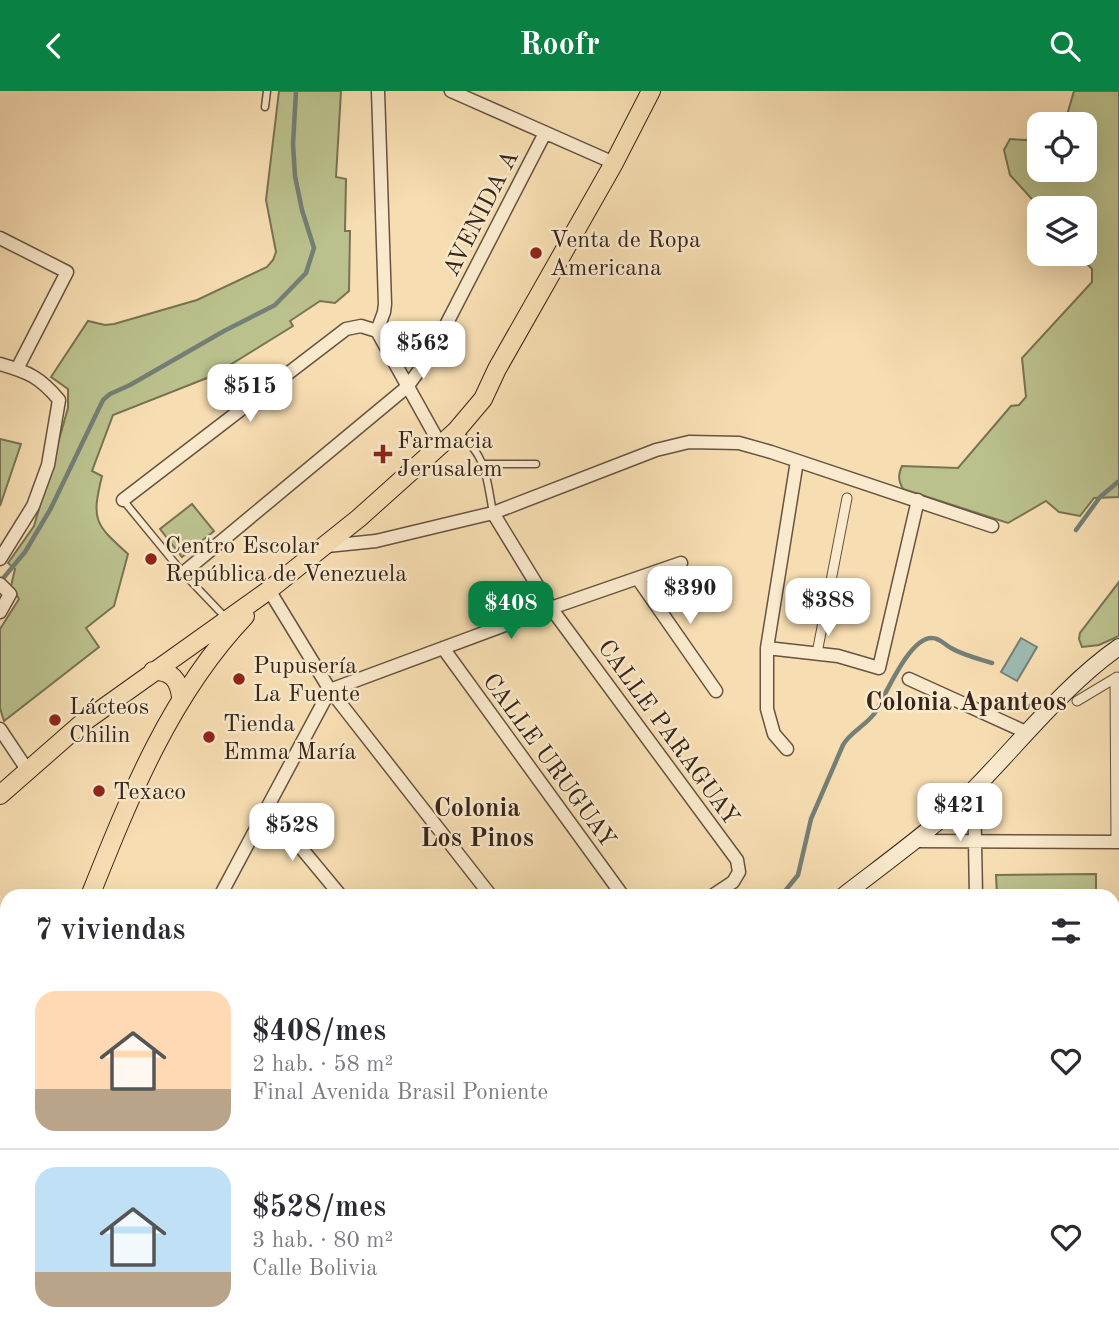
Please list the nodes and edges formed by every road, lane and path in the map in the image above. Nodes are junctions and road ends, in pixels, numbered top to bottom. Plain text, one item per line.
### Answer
1 (267, 91) edge
2 (378, 91) edge
3 (452, 91) edge
4 (651, 91) edge
5 (265, 107) dead end
6 (545, 133) junction
7 (614, 163) junction
8 (0, 238) edge
9 (377, 331) junction
10 (0, 364) edge
11 (17, 369) junction
12 (407, 387) junction
13 (456, 431) junction
14 (441, 446) junction
15 (797, 461) junction
16 (485, 464) junction
17 (536, 464) dead end
18 (847, 498) dead end
19 (123, 500) joint
20 (918, 500) junction
21 (493, 513) junction
22 (992, 526) dead end
23 (327, 546) junction
24 (0, 559) edge
25 (681, 563) dead end
26 (183, 573) junction
27 (638, 579) junction
28 (0, 584) edge
29 (269, 590) junction
30 (551, 608) junction
31 (0, 612) edge
32 (228, 619) junction
33 (1119, 647) edge
34 (767, 648) junction
35 (443, 649) junction
36 (817, 653) junction
37 (153, 671) junction
38 (1117, 677) edge
39 (909, 679) dead end
40 (330, 690) junction
41 (716, 691) dead end
42 (181, 697) junction
43 (1077, 701) dead end
44 (0, 730) edge
45 (1028, 733) junction
46 (1117, 745) edge
47 (787, 749) dead end
48 (28, 771) junction
49 (974, 789) junction
50 (0, 795) edge
51 (268, 808) junction
52 (914, 841) junction
53 (977, 841) junction
54 (1118, 842) edge
55 (93, 889) edge
56 (224, 889) edge
57 (335, 889) edge
58 (486, 889) edge
59 (618, 889) edge
60 (722, 889) edge
61 (852, 889) edge
62 (976, 889) edge

1 - 5 lane
2 - 9 street
3 - 6 street
4 - 7 main road
6 - 7 street
6 - 12 street, AVENIDA A
7 - 13 main road
8 - 11 street
9 - 12 street
9 - 19 street
10 - 11 street
11 - 24 street
12 - 14 street
12 - 26 street, AVENIDA A
13 - 14 main road
13 - 16 lane
14 - 23 main road
15 - 20 street
15 - 21 street
15 - 34 street
16 - 17 lane
16 - 21 lane
18 - 36 street
19 - 26 lane
20 - 22 street
20 - 36 street
21 - 23 street
21 - 30 street, CALLE PARAGUAY
23 - 29 main road
25 - 27 street
26 - 32 lane
27 - 30 street
27 - 41 street
28 - 31 street
29 - 32 main road
29 - 40 street
29 - 42 main road
30 - 35 street
30 - 60 street, CALLE PARAGUAY
32 - 37 main road
33 - 45 main road
34 - 36 street
34 - 47 street
35 - 40 street
35 - 59 street, CALLE URUGUAY
37 - 42 main road
37 - 48 main road
38 - 43 street
38 - 46 street
39 - 45 street
40 - 51 street
40 - 58 street
42 - 55 main road
44 - 48 street
45 - 49 main road
46 - 54 street
48 - 50 main road
49 - 52 main road
49 - 53 street
51 - 56 street
51 - 57 street
52 - 53 street
52 - 61 main road
53 - 54 street
53 - 62 street

